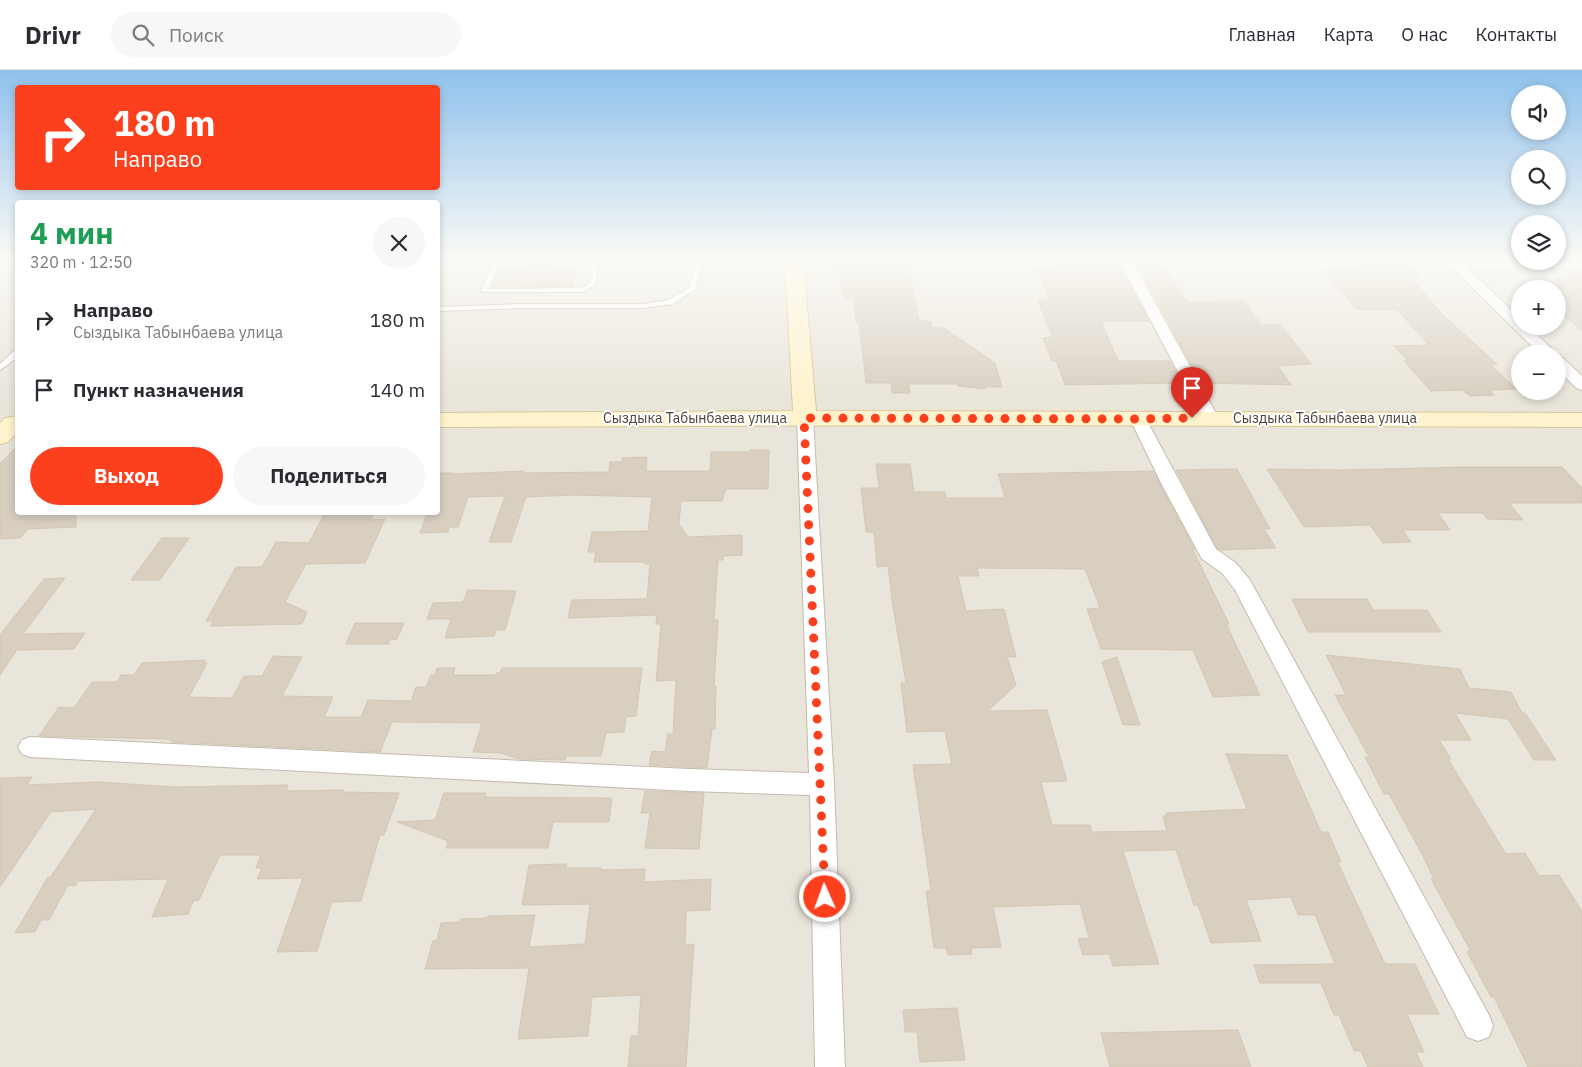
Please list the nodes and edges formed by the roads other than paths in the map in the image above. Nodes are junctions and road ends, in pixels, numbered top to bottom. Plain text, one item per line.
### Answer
1 (646, 306) edge
2 (797, 306) edge
3 (1149, 306) edge
4 (1498, 306) edge
5 (440, 309) edge
6 (1540, 345) edge
7 (15, 355) edge
8 (0, 368) edge
9 (1566, 370) edge
10 (1582, 385) edge
11 (1210, 417) junction
12 (804, 418) junction
13 (1138, 419) junction
14 (440, 420) edge
15 (1582, 420) edge
16 (30, 747) dead end
17 (822, 784) junction
18 (1478, 1026) dead end
19 (830, 1067) edge

1 - 5 lane
2 - 12 street
3 - 11 street
4 - 6 street
7 - 8 lane
9 - 10 street
11 - 13 street, Сыздыка Табынбаева улица
11 - 15 street, Сыздыка Табынбаева улица
12 - 13 street, Сыздыка Табынбаева улица
12 - 14 street, Сыздыка Табынбаева улица
12 - 17 street
13 - 18 street
16 - 17 street
17 - 19 street

